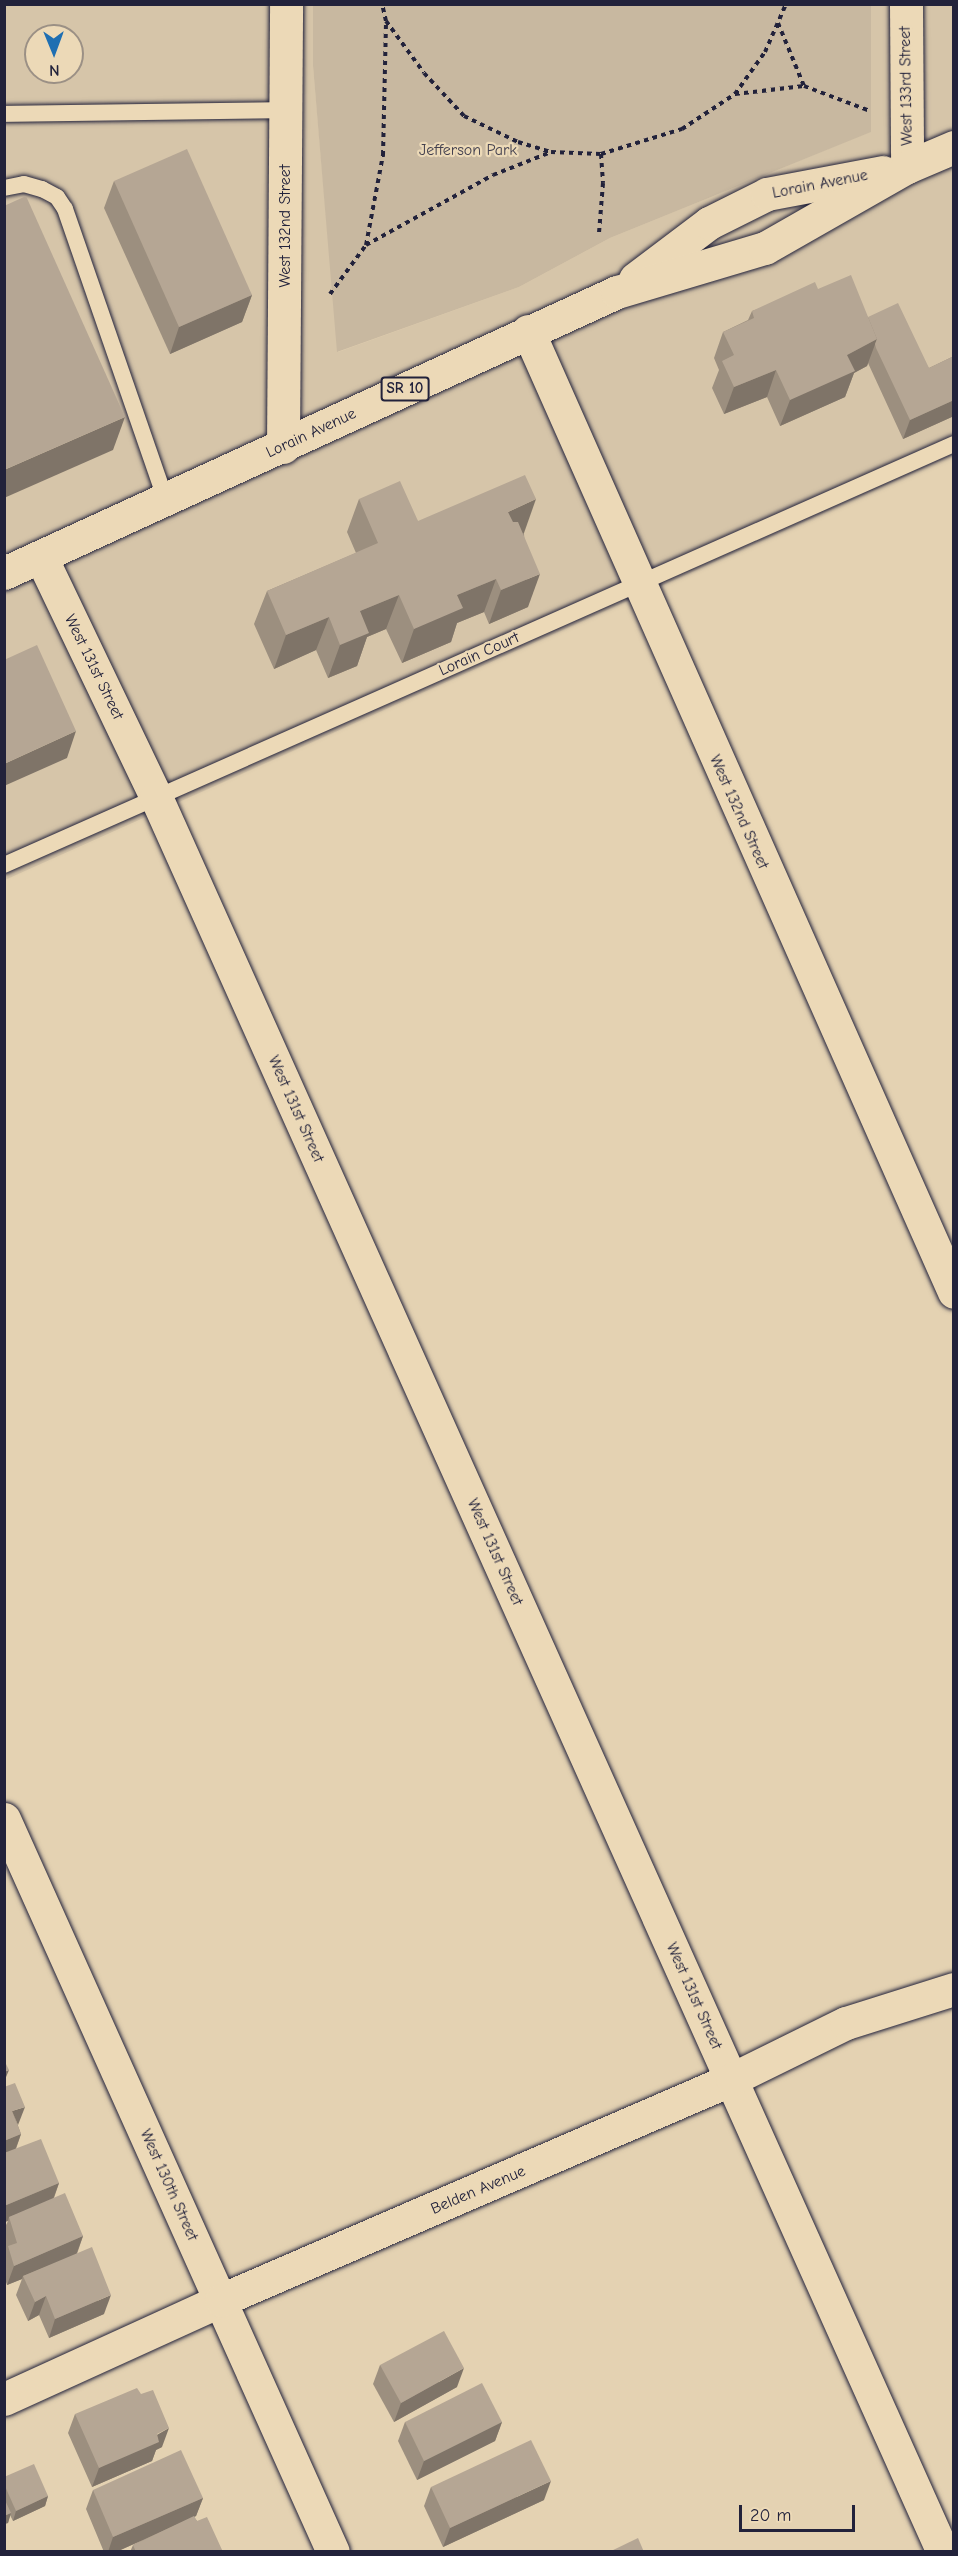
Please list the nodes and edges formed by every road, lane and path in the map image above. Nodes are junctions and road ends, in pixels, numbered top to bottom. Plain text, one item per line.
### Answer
1 (286, 4) edge
2 (382, 4) edge
3 (786, 4) edge
4 (906, 4) edge
5 (386, 21) junction
6 (778, 23) junction
7 (804, 86) junction
8 (735, 94) junction
9 (286, 110) junction
10 (871, 112) dead end
11 (4, 114) edge
12 (551, 152) junction
13 (952, 152) edge
14 (601, 154) junction
15 (907, 167) junction
16 (4, 188) edge
17 (599, 233) dead end
18 (366, 245) junction
19 (617, 292) junction
20 (330, 294) dead end
21 (528, 331) junction
22 (954, 444) edge
23 (283, 447) junction
24 (166, 500) junction
25 (41, 557) junction
26 (4, 573) edge
27 (638, 584) junction
28 (156, 797) junction
29 (4, 865) edge
30 (954, 1292) edge
31 (4, 1819) edge
32 (954, 1989) edge
33 (732, 2079) junction
34 (221, 2300) junction
35 (4, 2398) edge
36 (333, 2552) edge
37 (943, 2552) edge

1 - 9 street, West 132nd Street
2 - 5 path
3 - 6 path
4 - 15 street, West 133rd Street
5 - 12 path
5 - 18 path
6 - 7 path
6 - 8 path
7 - 8 path
7 - 10 path
8 - 14 path
9 - 11 lane
9 - 23 street, West 132nd Street
12 - 14 path
12 - 18 path
13 - 15 street, Lorain Avenue / SR 10
14 - 17 path
15 - 19 street, Lorain Avenue / SR 10
15 - 19 street, Lorain Avenue / SR 10
16 - 24 lane
18 - 20 path
19 - 21 street, Lorain Avenue / SR 10
21 - 23 street, Lorain Avenue / SR 10
21 - 27 street, West 132nd Street
22 - 27 lane, Lorain Court
23 - 24 street, Lorain Avenue / SR 10
24 - 25 street, Lorain Avenue / SR 10
25 - 26 street, Lorain Avenue / SR 10
25 - 28 street, West 131st Street
27 - 28 lane, Lorain Court
27 - 30 street, West 132nd Street
28 - 29 lane, Lorain Court
28 - 33 street, West 131st Street
31 - 34 street, West 130th Street
32 - 33 street, Belden Avenue
33 - 34 street, Belden Avenue
33 - 37 street, West 131st Street
34 - 35 street, Belden Avenue
34 - 36 street, West 130th Street

